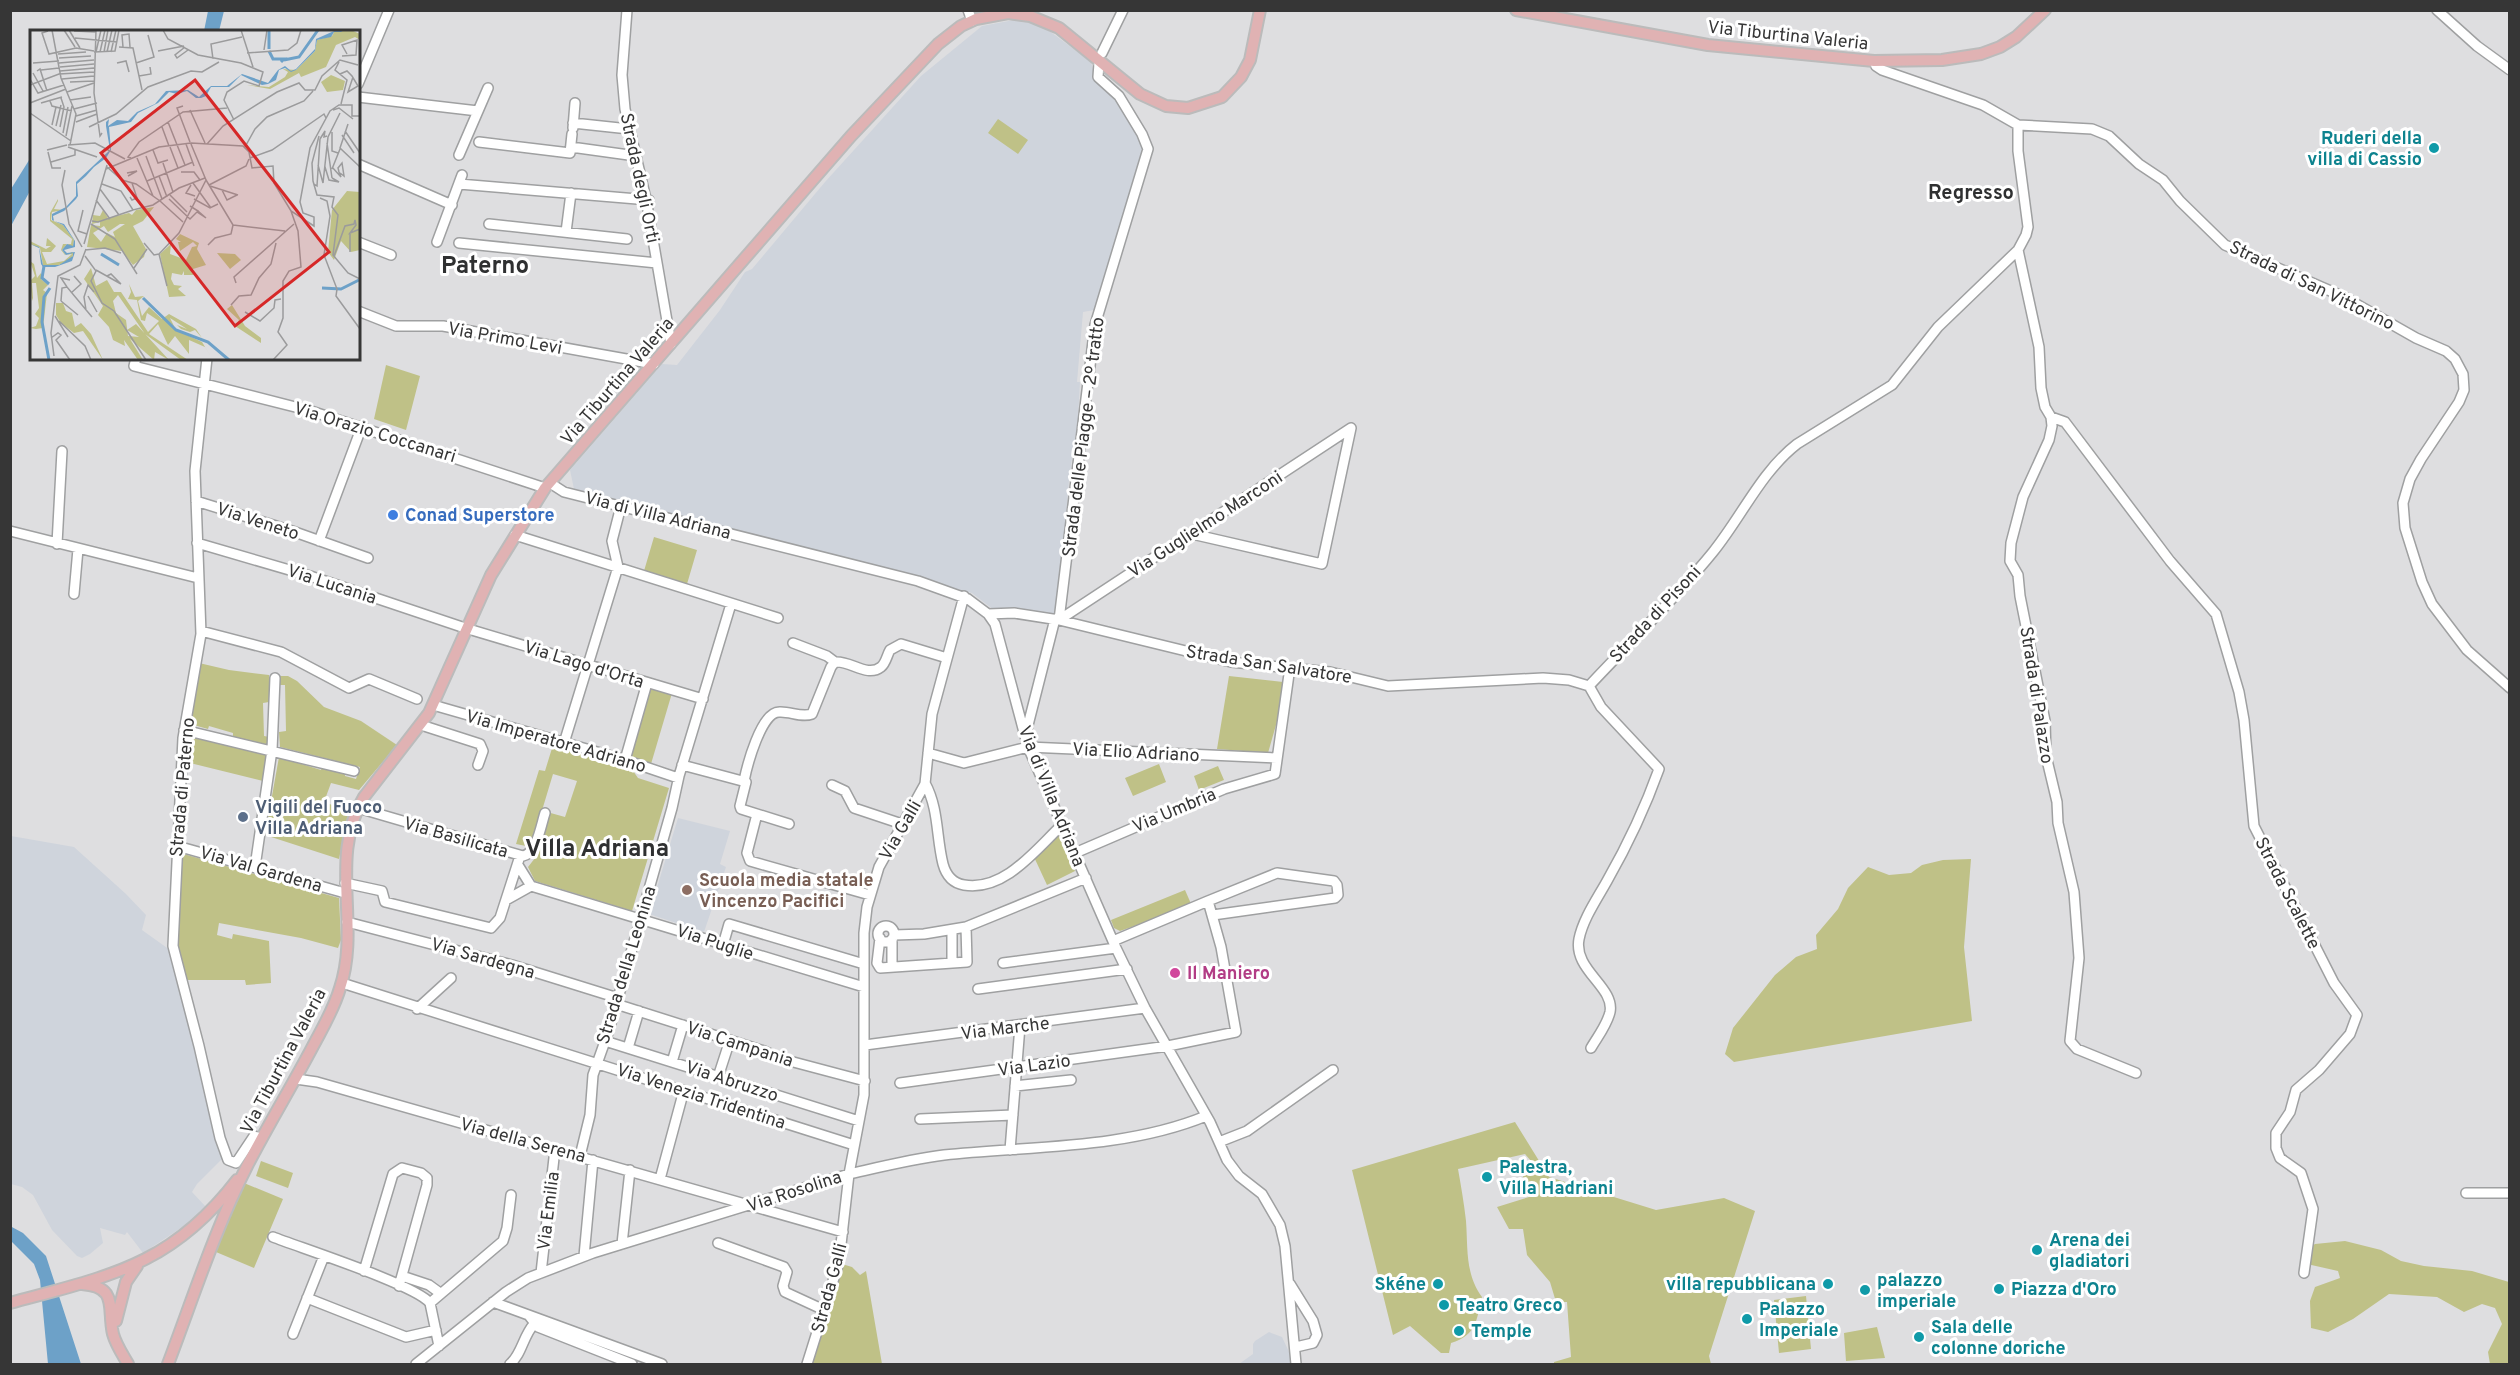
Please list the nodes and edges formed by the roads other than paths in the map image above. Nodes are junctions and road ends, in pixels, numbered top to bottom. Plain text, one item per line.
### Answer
1 (389, 10) edge
2 (627, 10) edge
3 (1124, 10) edge
4 (1260, 10) edge
5 (1516, 10) edge
6 (2045, 10) edge
7 (2437, 10) edge
8 (970, 16) edge
9 (1100, 58) junction
10 (1874, 61) junction
11 (2510, 70) edge
12 (360, 79) edge
13 (488, 88) dead end
14 (360, 97) edge
15 (575, 103) dead end
16 (478, 111) junction
17 (2018, 125) junction
18 (573, 129) junction
19 (629, 129) junction
20 (479, 142) dead end
21 (571, 147) junction
22 (459, 155) dead end
23 (636, 156) junction
24 (360, 165) edge
25 (571, 193) junction
26 (648, 200) junction
27 (452, 204) junction
28 (489, 225) dead end
29 (566, 232) junction
30 (627, 239) dead end
31 (437, 242) dead end
32 (360, 243) edge
33 (459, 243) dead end
34 (2018, 250) junction
35 (391, 255) dead end
36 (657, 263) junction
37 (360, 312) edge
38 (671, 344) junction
39 (136, 360) edge
40 (207, 360) edge
41 (654, 364) junction
42 (203, 382) junction
43 (2051, 417) junction
44 (362, 426) junction
45 (62, 451) dead end
46 (548, 485) junction
47 (196, 501) junction
48 (621, 506) junction
49 (10, 531) edge
50 (1192, 534) junction
51 (515, 535) junction
52 (320, 541) junction
53 (197, 543) junction
54 (57, 544) junction
55 (78, 549) junction
56 (368, 558) dead end
57 (618, 567) junction
58 (198, 578) junction
59 (74, 594) dead end
60 (964, 597) junction
61 (731, 604) junction
62 (988, 614) junction
63 (778, 618) dead end
64 (1057, 620) junction
65 (465, 628) junction
66 (201, 631) junction
67 (793, 643) dead end
68 (947, 658) junction
69 (835, 662) junction
70 (588, 665) junction
71 (1290, 667) junction
72 (275, 678) dead end
73 (647, 683) junction
74 (1588, 686) junction
75 (2510, 688) edge
76 (417, 699) dead end
77 (703, 699) junction
78 (433, 705) junction
79 (421, 725) junction
80 (184, 730) junction
81 (1025, 735) junction
82 (564, 743) junction
83 (1029, 747) junction
84 (272, 750) junction
85 (927, 753) junction
86 (1277, 758) junction
87 (625, 760) junction
88 (478, 765) dead end
89 (682, 765) junction
90 (354, 771) dead end
91 (678, 778) junction
92 (745, 782) junction
93 (925, 783) junction
94 (832, 785) dead end
95 (358, 808) junction
96 (545, 813) dead end
97 (757, 814) junction
98 (789, 824) dead end
99 (902, 824) junction
100 (1063, 824) junction
101 (177, 846) junction
102 (1075, 853) junction
103 (519, 860) junction
104 (255, 867) junction
105 (1086, 878) junction
106 (531, 886) junction
107 (345, 888) junction
108 (870, 895) junction
109 (506, 900) junction
110 (1208, 902) junction
111 (1213, 915) junction
112 (642, 918) junction
113 (347, 922) junction
114 (966, 927) junction
115 (864, 930) junction
116 (952, 930) junction
117 (879, 935) junction
118 (893, 937) junction
119 (1115, 944) junction
120 (723, 945) junction
121 (952, 963) junction
122 (1003, 963) dead end
123 (864, 964) junction
124 (892, 967) junction
125 (1127, 969) junction
126 (451, 978) dead end
127 (342, 983) junction
128 (864, 987) junction
129 (978, 989) dead end
130 (617, 1001) junction
131 (1145, 1008) junction
132 (417, 1009) junction
133 (639, 1011) junction
134 (683, 1025) junction
135 (1020, 1026) junction
136 (730, 1040) junction
137 (605, 1041) junction
138 (865, 1045) junction
139 (1168, 1046) junction
140 (628, 1048) junction
141 (1591, 1048) dead end
142 (596, 1062) junction
143 (672, 1062) junction
144 (1017, 1066) junction
145 (1333, 1070) dead end
146 (2136, 1072) dead end
147 (718, 1077) junction
148 (296, 1079) junction
149 (1071, 1080) dead end
150 (865, 1081) junction
151 (900, 1083) dead end
152 (1015, 1086) junction
153 (684, 1090) junction
154 (1013, 1116) junction
155 (1206, 1116) junction
156 (920, 1119) dead end
157 (859, 1121) junction
158 (262, 1138) junction
159 (1219, 1142) junction
160 (854, 1145) junction
161 (555, 1149) junction
162 (1010, 1150) junction
163 (580, 1156) junction
164 (594, 1160) junction
165 (246, 1168) junction
166 (630, 1170) junction
167 (849, 1174) junction
168 (660, 1179) junction
169 (2466, 1193) dead end
170 (2510, 1193) edge
171 (511, 1195) dead end
172 (218, 1205) junction
173 (750, 1205) junction
174 (227, 1213) junction
175 (843, 1232) junction
176 (273, 1237) dead end
177 (622, 1244) junction
178 (718, 1244) dead end
179 (324, 1256) junction
180 (584, 1256) junction
181 (140, 1263) junction
182 (364, 1271) junction
183 (541, 1273) junction
184 (2304, 1273) dead end
185 (104, 1276) junction
186 (400, 1281) junction
187 (1288, 1281) junction
188 (78, 1284) junction
189 (436, 1290) junction
190 (103, 1291) junction
191 (307, 1299) junction
192 (428, 1302) junction
193 (493, 1302) junction
194 (10, 1303) edge
195 (1304, 1307) junction
196 (824, 1310) junction
197 (1291, 1315) junction
198 (532, 1320) junction
199 (436, 1330) junction
200 (293, 1334) dead end
201 (114, 1336) junction
202 (439, 1346) junction
203 (1296, 1347) junction
204 (128, 1365) edge
205 (168, 1365) edge
206 (416, 1365) edge
207 (510, 1365) edge
208 (632, 1365) edge
209 (662, 1365) edge
210 (807, 1365) edge
211 (1296, 1365) edge

1 - 12 street
2 - 19 street, Strada degli Orti
3 - 9 street
4 - 9 main road, Via Tiburtina Valeria
5 - 10 main road, Via Tiburtina Valeria
6 - 10 main road, Via Tiburtina Valeria
7 - 11 street
8 - 9 main road, Via Tiburtina Valeria
8 - 38 main road, Via Tiburtina Valeria
9 - 64 street, Strada delle Piagge – 2º tratto
10 - 17 street, Strada di San Vittorino
13 - 16 street
14 - 16 street
15 - 18 street
16 - 22 street
17 - 34 street
17 - 75 street, Strada di San Vittorino
18 - 19 street
18 - 21 street
19 - 23 street, Strada degli Orti
20 - 21 street
21 - 23 street
23 - 26 street, Strada degli Orti
24 - 27 street
25 - 26 street
25 - 27 street
25 - 29 street
26 - 36 street, Strada degli Orti
27 - 31 street
28 - 29 street
29 - 30 street
32 - 35 street
33 - 36 street
34 - 43 street
34 - 74 street, Strada di Pisoni
36 - 38 street, Strada degli Orti
37 - 41 street, Via Primo Levi
38 - 41 main road, Via Tiburtina Valeria
39 - 42 street, Via Orazio Coccanari
40 - 42 street, Strada di Paterno
41 - 46 main road, Via Tiburtina Valeria
42 - 44 street, Via Orazio Coccanari
42 - 47 street, Strada di Paterno
43 - 146 street, Strada di Palazzo
43 - 184 street, Strada Scalette
44 - 46 street, Via Orazio Coccanari
44 - 52 street
45 - 54 street
46 - 48 street, Via di Villa Adriana
46 - 51 main road, Via Tiburtina Valeria
47 - 52 street, Via Veneto
47 - 53 street, Strada di Paterno
48 - 57 street
48 - 60 street, Via di Villa Adriana
49 - 54 street
50 - 50 street, Via Guglielmo Marconi
50 - 64 street, Via Guglielmo Marconi
51 - 57 street
51 - 65 main road, Via Tiburtina Valeria
52 - 56 street, Via Veneto
53 - 58 street, Strada di Paterno
53 - 65 street, Via Lucania
54 - 55 street
55 - 58 street
55 - 59 street
57 - 61 street
57 - 70 street
58 - 66 street, Strada di Paterno
60 - 62 street, Via di Villa Adriana
60 - 68 street, Via Galli
61 - 63 street
61 - 77 street, Strada della Leonina
62 - 64 street, Strada San Salvatore
62 - 81 street, Via di Villa Adriana
64 - 71 street, Strada San Salvatore
64 - 81 street
65 - 70 street, Via Lago d'Orta
65 - 78 main road, Via Tiburtina Valeria
66 - 76 street
66 - 80 street, Strada di Paterno
67 - 69 street
68 - 69 street
68 - 85 street, Via Galli
69 - 92 street
70 - 73 street, Via Lago d'Orta
70 - 82 street
71 - 74 street, Strada San Salvatore
71 - 86 street
72 - 84 street
73 - 77 street, Via Lago d'Orta
73 - 87 street
74 - 141 street
77 - 89 street, Strada della Leonina
78 - 79 main road, Via Tiburtina Valeria
78 - 82 street, Via Imperatore Adriano
79 - 88 street
79 - 95 main road, Via Tiburtina Valeria
80 - 84 street
80 - 101 street, Strada di Paterno
81 - 83 street, Via di Villa Adriana
82 - 87 street, Via Imperatore Adriano
83 - 85 street, Via Elio Adriano
83 - 86 street, Via Elio Adriano
83 - 100 street, Via di Villa Adriana
84 - 90 street
84 - 104 street
85 - 93 street, Via Galli
86 - 102 street, Via Umbria
87 - 91 street, Via Imperatore Adriano
89 - 91 street, Strada della Leonina
89 - 92 street
91 - 112 street, Strada della Leonina
92 - 97 street
93 - 99 street, Via Galli
93 - 100 street
94 - 99 street
95 - 103 street, Via Basilicata
95 - 107 main road, Via Tiburtina Valeria
96 - 103 street
97 - 98 street
97 - 108 street
99 - 108 street, Via Galli
100 - 102 street, Via di Villa Adriana
101 - 104 street, Via Val Gardena
101 - 158 street, Strada di Paterno
102 - 105 street, Via di Villa Adriana
103 - 106 street
103 - 109 street
104 - 107 street, Via Val Gardena
105 - 114 street
105 - 119 street, Via di Villa Adriana
106 - 109 street
106 - 112 street, Via Puglie
107 - 109 street, Via Val Gardena
107 - 113 main road, Via Tiburtina Valeria
108 - 115 street, Via Galli
110 - 111 street
110 - 111 street
110 - 119 street
111 - 139 street, Via Lazio
112 - 120 street, Via Puglie
112 - 130 street, Strada della Leonina
113 - 127 main road, Via Tiburtina Valeria
113 - 130 street, Via Sardegna
114 - 116 street
114 - 121 street
115 - 117 street
115 - 123 street, Via Galli
116 - 118 street
116 - 121 street
117 - 118 street
117 - 124 street
118 - 124 street
119 - 122 street
119 - 125 street, Via di Villa Adriana
120 - 123 street
120 - 128 street, Via Puglie
121 - 124 street
123 - 128 street, Via Galli
125 - 129 street
125 - 131 street, Via di Villa Adriana
126 - 132 street
127 - 132 street, Via Venezia Tridentina
127 - 148 main road, Via Tiburtina Valeria
128 - 138 street, Via Galli
130 - 133 street, Via Campania
130 - 137 street, Strada della Leonina
131 - 135 street, Via Marche
131 - 139 street, Via di Villa Adriana
132 - 142 street, Via Venezia Tridentina
133 - 134 street, Via Campania
133 - 140 street
134 - 136 street, Via Campania
134 - 143 street
135 - 138 street, Via Marche
135 - 144 street
136 - 147 street
136 - 150 street, Via Campania
137 - 140 street, Via Abruzzo
137 - 142 street, Strada della Leonina
138 - 150 street, Via Galli
139 - 144 street, Via Lazio
139 - 155 street, Via di Villa Adriana
140 - 143 street, Via Abruzzo
142 - 153 street, Via Venezia Tridentina
142 - 163 street, Strada della Leonina
143 - 147 street, Via Abruzzo
144 - 151 street, Via Lazio
144 - 152 street
145 - 159 street
147 - 157 street, Via Abruzzo
148 - 158 main road, Via Tiburtina Valeria
148 - 161 street, Via della Serena
149 - 152 street
150 - 157 street, Via Galli
152 - 154 street
153 - 160 street, Via Venezia Tridentina
153 - 168 street
154 - 156 street
154 - 162 street
155 - 159 street, Via di Villa Adriana
155 - 162 street, Via Rosolina
157 - 160 street, Via Galli
158 - 165 main road, Via Tiburtina Valeria
159 - 187 street, Via di Villa Adriana
160 - 167 street, Via Galli
161 - 163 street, Via della Serena
161 - 183 street, Via Emilia
162 - 167 street, Via Rosolina
163 - 164 street, Via della Serena
164 - 166 street, Via della Serena
164 - 180 street
165 - 172 main road, Via Tiburtina Valeria
165 - 174 main road, Via Tiburtina Valeria
166 - 168 street, Via della Serena
166 - 177 street
167 - 173 street, Via Rosolina
167 - 175 street, Strada Galli
168 - 173 street, Via della Serena
169 - 170 street
171 - 189 street
172 - 174 main road
172 - 181 main road, Via Tiburtina Valeria
173 - 175 street, Via della Serena
173 - 177 street, Via Rosolina
174 - 205 main road, Via Tiburtina Valeria
175 - 196 street, Strada Galli
176 - 179 street
177 - 180 street, Via Rosolina
178 - 196 street
179 - 182 street
179 - 191 street
180 - 183 street, Via Rosolina
181 - 185 main road, Via Tiburtina Valeria
181 - 201 main road
182 - 186 street
182 - 186 street
183 - 193 street, Via Rosolina
185 - 188 main road, Via Tiburtina Valeria
185 - 190 street
186 - 189 street
186 - 192 street
187 - 195 street, Via di Villa Adriana
187 - 197 street, Via di Villa Adriana
188 - 190 main road
188 - 194 main road, Via Tiburtina Valeria
189 - 192 street
190 - 201 main road
191 - 199 street
191 - 200 street
192 - 199 street
193 - 198 street
193 - 202 street, Via Rosolina
195 - 197 street
195 - 203 street, Via di Villa Adriana
196 - 210 street, Strada Galli
197 - 203 street, Via di Villa Adriana
198 - 207 street
198 - 208 street
198 - 209 street
199 - 202 street
201 - 204 main road
202 - 206 street, Via Rosolina
203 - 211 street, Via di Villa Adriana

